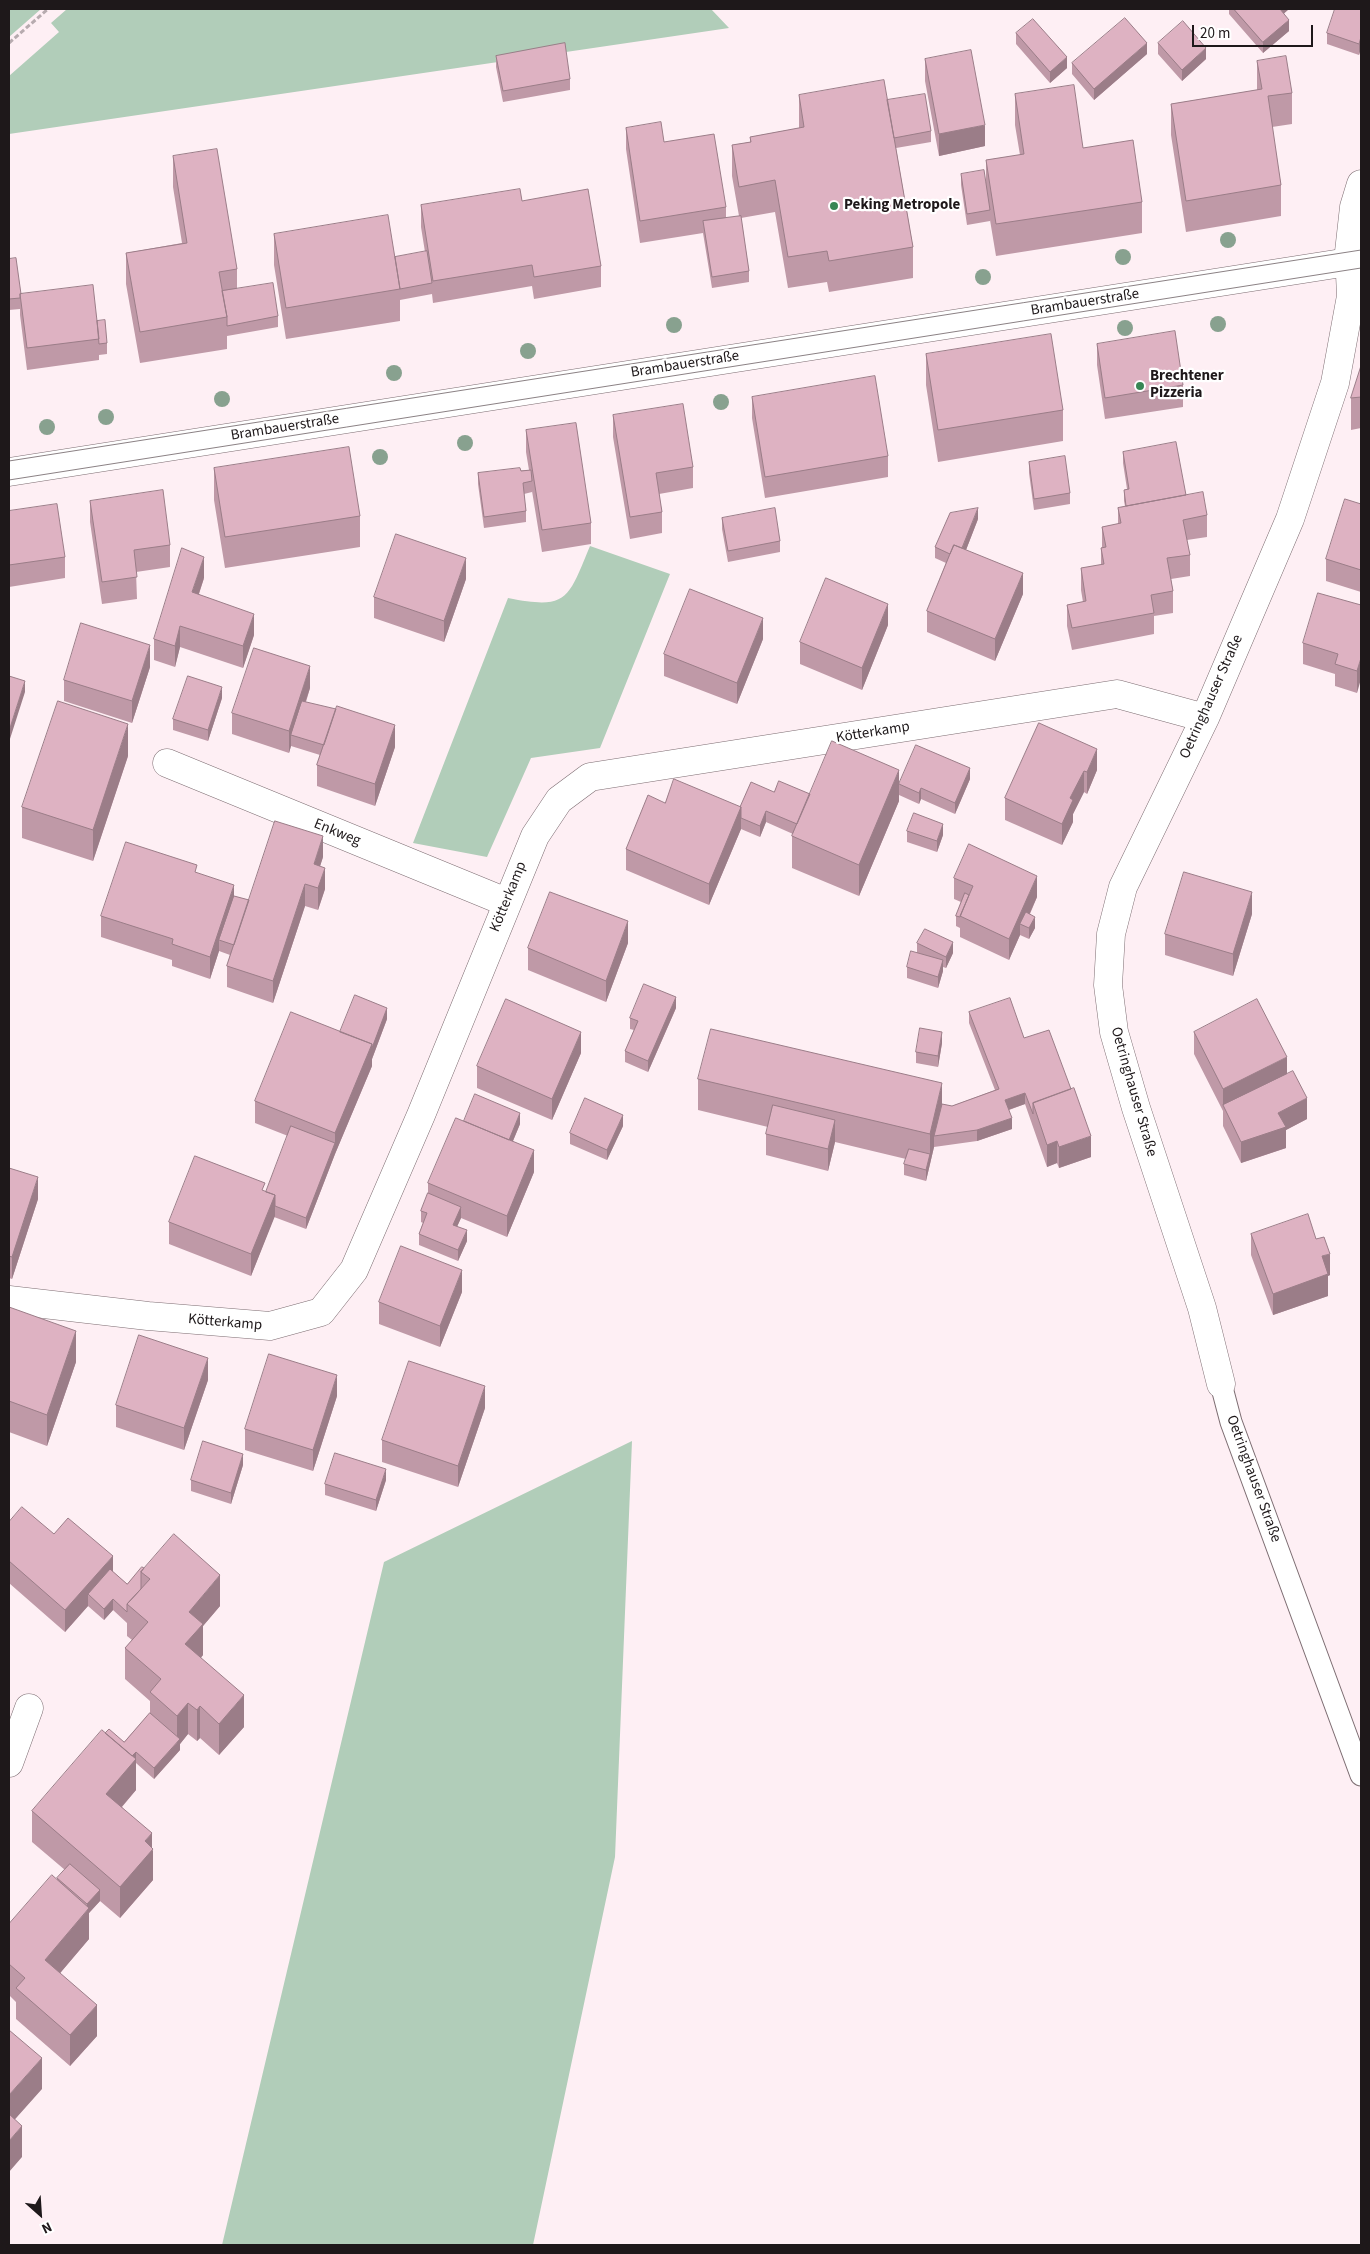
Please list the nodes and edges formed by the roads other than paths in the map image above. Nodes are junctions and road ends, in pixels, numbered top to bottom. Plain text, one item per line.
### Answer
1 (1361, 184) edge
2 (1356, 261) edge
3 (9, 472) edge
4 (1204, 718) junction
5 (167, 763) dead end
6 (506, 902) junction
7 (9, 1300) edge
8 (1221, 1384) joint
9 (29, 1708) dead end
10 (9, 1763) edge
11 (1361, 1775) edge

1 - 2 street, Oetringhauser Straße
2 - 3 street, Brambauerstraße
2 - 4 street, Oetringhauser Straße
4 - 6 street, Kötterkamp
4 - 8 street, Oetringhauser Straße
5 - 6 street, Enkweg
6 - 7 street, Kötterkamp
8 - 11 lane, Oetringhauser Straße
9 - 10 street

